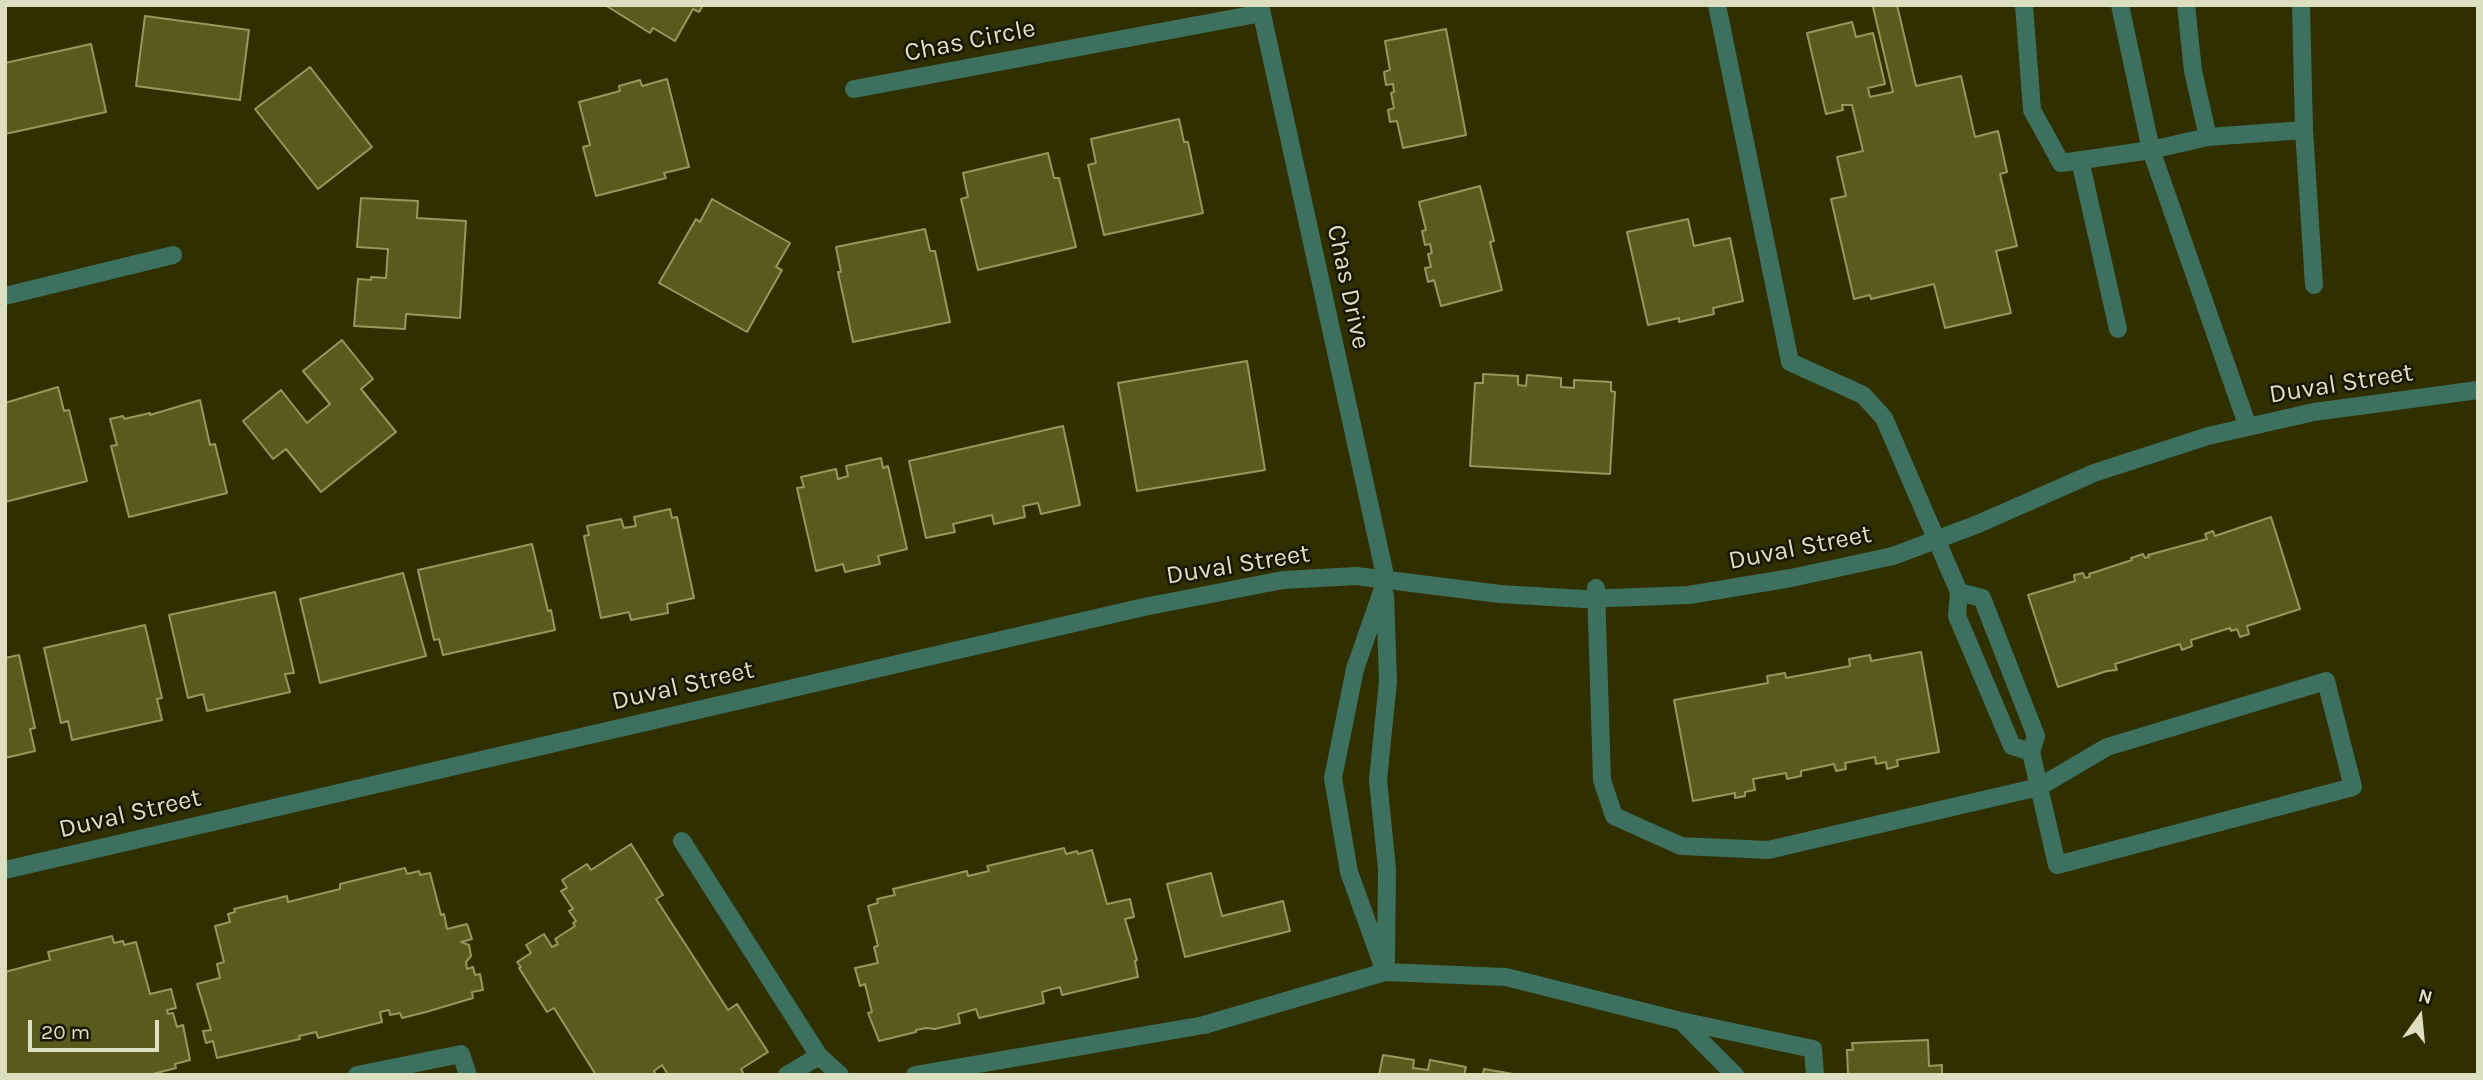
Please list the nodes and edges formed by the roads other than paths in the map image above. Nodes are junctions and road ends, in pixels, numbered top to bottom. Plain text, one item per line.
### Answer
1 (1717, 5) edge
2 (2024, 5) edge
3 (2120, 5) edge
4 (2186, 5) edge
5 (2301, 5) edge
6 (1261, 9) edge
7 (854, 89) dead end
8 (2304, 130) junction
9 (2208, 136) junction
10 (2151, 150) junction
11 (2080, 160) junction
12 (173, 255) dead end
13 (2314, 285) dead end
14 (5, 296) edge
15 (2118, 329) dead end
16 (2478, 390) edge
17 (2248, 427) junction
18 (1936, 540) junction
19 (1385, 582) junction
20 (1959, 592) junction
21 (1597, 594) junction
22 (2031, 752) junction
23 (2039, 787) junction
24 (682, 842) dead end
25 (5, 870) edge
26 (1385, 972) junction
27 (1681, 1021) junction
28 (819, 1056) junction
29 (357, 1075) edge
30 (468, 1075) edge
31 (787, 1075) edge
32 (840, 1075) edge
33 (915, 1075) edge
34 (1735, 1075) edge
35 (1815, 1075) edge

1 - 18 street
2 - 11 street
3 - 10 street
4 - 9 street
5 - 8 street
6 - 7 street, Chas Circle
6 - 19 street, Chas Drive
8 - 9 street
8 - 13 street
9 - 10 street
10 - 11 street
10 - 17 street
11 - 15 street
12 - 14 street
16 - 17 street, Duval Street
17 - 18 street, Duval Street
18 - 20 street
18 - 21 street, Duval Street
19 - 21 street, Duval Street
19 - 25 street, Duval Street
19 - 26 street, Chas Drive
19 - 26 street
20 - 22 street
20 - 22 street
21 - 23 street
22 - 23 street
23 - 23 street
24 - 28 street
26 - 27 street
26 - 33 street
27 - 34 street
27 - 35 street
28 - 31 street
28 - 32 street
29 - 30 street

